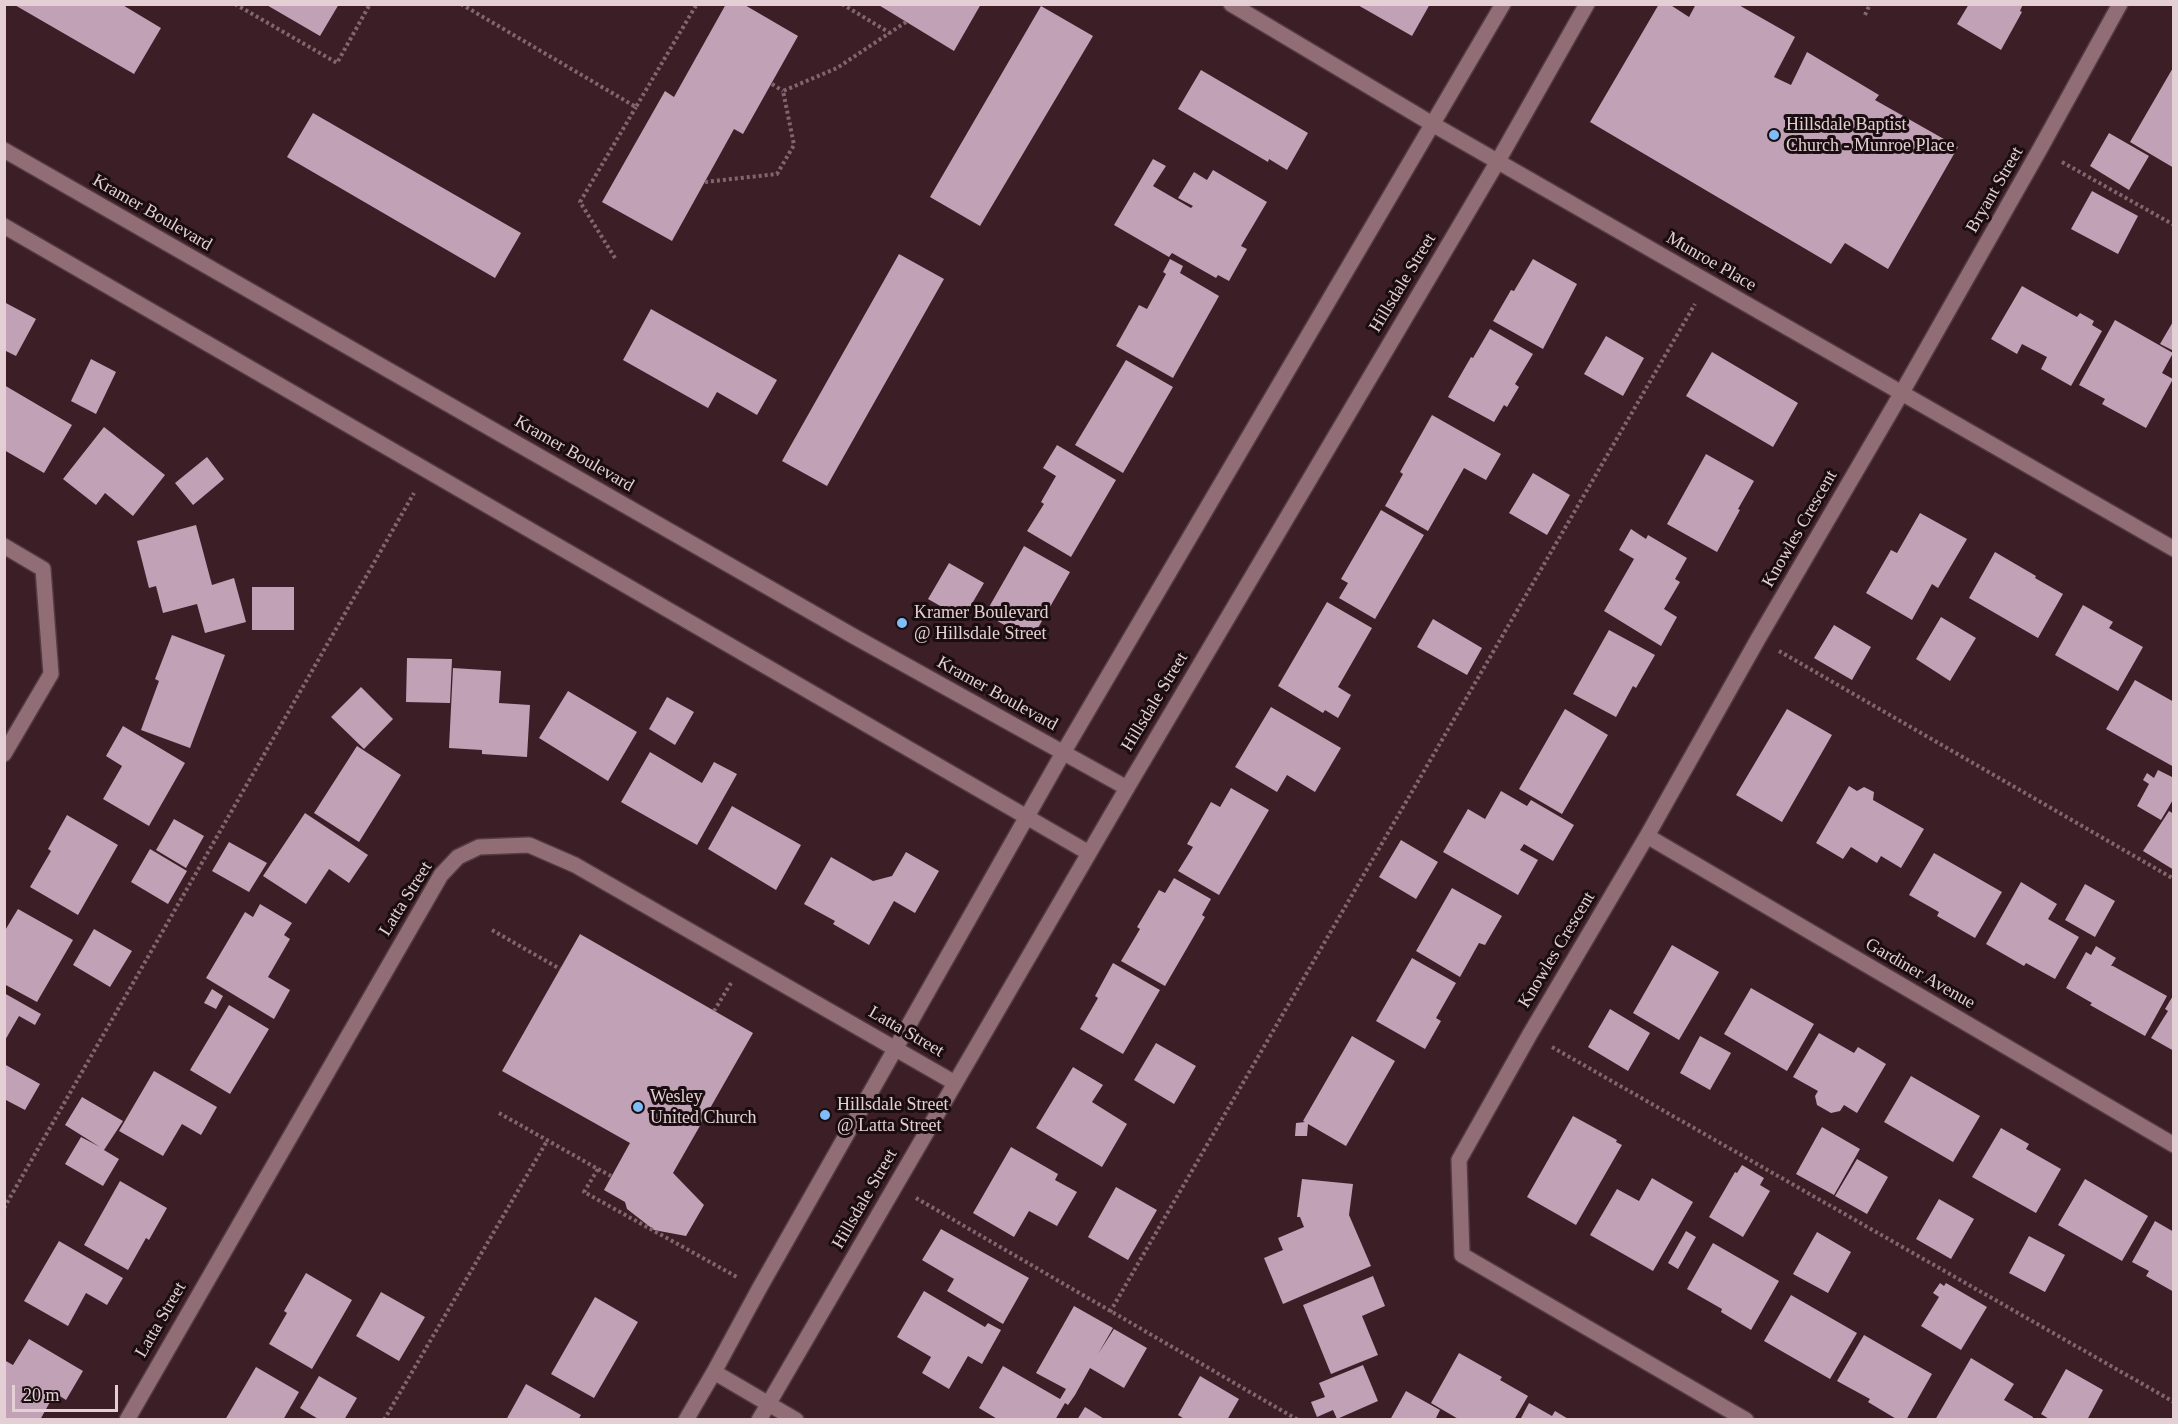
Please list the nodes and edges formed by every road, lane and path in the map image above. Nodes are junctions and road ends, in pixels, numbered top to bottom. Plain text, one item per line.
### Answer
1 (235, 4) edge
2 (370, 4) edge
3 (461, 4) edge
4 (699, 4) edge
5 (842, 4) edge
6 (1231, 4) edge
7 (1503, 4) edge
8 (1587, 4) edge
9 (1870, 4) edge
10 (2120, 4) edge
11 (1865, 15) dead end
12 (906, 22) dead end
13 (890, 33) junction
14 (772, 84) dead end
15 (783, 91) junction
16 (636, 106) junction
17 (1434, 125) junction
18 (4, 150) edge
19 (2040, 150) junction
20 (1498, 161) junction
21 (705, 182) dead end
22 (2174, 225) edge
23 (4, 226) edge
24 (615, 258) dead end
25 (1707, 283) junction
26 (1901, 394) junction
27 (427, 471) junction
28 (4, 546) edge
29 (2174, 549) edge
30 (1758, 639) junction
31 (1063, 753) junction
32 (4, 754) edge
33 (1127, 788) junction
34 (1026, 817) junction
35 (1647, 836) junction
36 (1089, 853) junction
37 (2174, 879) edge
38 (492, 930) dead end
39 (560, 969) dead end
40 (1530, 1034) junction
41 (895, 1048) junction
42 (955, 1083) junction
43 (499, 1113) dead end
44 (547, 1140) junction
45 (2174, 1145) edge
46 (598, 1168) junction
47 (612, 1176) dead end
48 (895, 1185) junction
49 (4, 1208) edge
50 (759, 1289) junction
51 (1110, 1312) junction
52 (714, 1372) junction
53 (2174, 1402) edge
54 (769, 1404) junction
55 (127, 1419) edge
56 (384, 1419) edge
57 (686, 1419) edge
58 (759, 1419) edge
59 (796, 1419) edge
60 (1298, 1419) edge
61 (1746, 1419) edge

1 - 2 path
3 - 16 path
4 - 16 path
5 - 13 path
6 - 17 street, Munroe Place
7 - 17 street
8 - 20 street, Hillsdale Street
9 - 11 path
10 - 19 street, Bryant Street
12 - 13 path
13 - 15 path
14 - 15 path
15 - 21 path
16 - 24 path
17 - 20 street, Munroe Place
17 - 31 street
18 - 31 street, Kramer Boulevard
19 - 22 path
19 - 26 street, Bryant Street
20 - 25 street, Munroe Place
20 - 33 street, Hillsdale Street
23 - 27 street
25 - 26 street, Munroe Place
25 - 51 path
26 - 29 street, Munroe Place
26 - 30 street, Knowles Crescent
27 - 34 street
27 - 49 path
28 - 32 street
30 - 35 street, Knowles Crescent
30 - 37 path
31 - 33 street, Kramer Boulevard
31 - 34 street
33 - 36 street, Hillsdale Street
34 - 36 street
34 - 41 street
35 - 40 street, Knowles Crescent
35 - 45 street, Gardiner Avenue
36 - 42 street, Hillsdale Street
38 - 39 path
40 - 53 path
40 - 61 street, Knowles Crescent
41 - 42 street, Latta Street
41 - 50 street
41 - 55 street, Latta Street
42 - 48 street, Hillsdale Street
43 - 44 path
44 - 46 path
44 - 56 path
46 - 47 path
46 - 50 path
48 - 51 path
48 - 54 street, Hillsdale Street
50 - 52 street
51 - 60 path
52 - 54 street
52 - 57 street
54 - 58 street, Hillsdale Street
54 - 59 street

